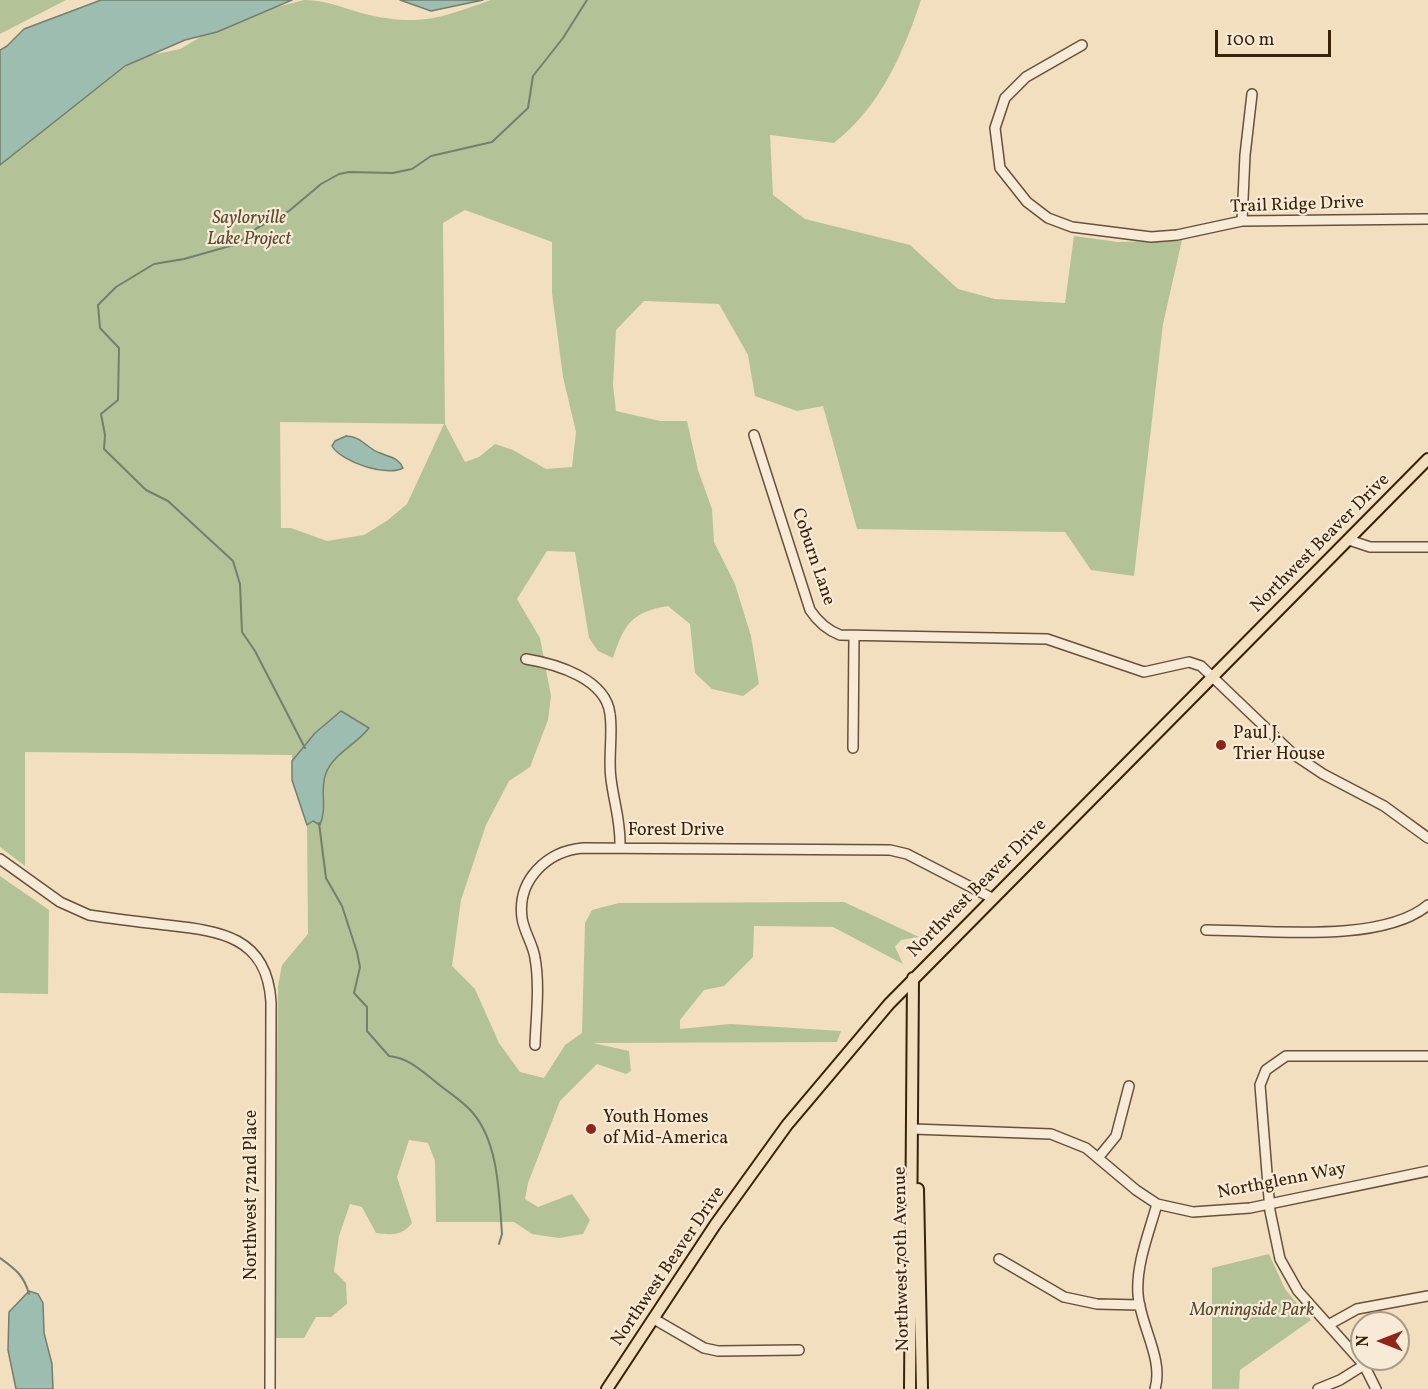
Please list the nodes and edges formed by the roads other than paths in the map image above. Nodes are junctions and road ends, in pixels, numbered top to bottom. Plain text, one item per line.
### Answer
1 (1082, 45) dead end
2 (1252, 94) dead end
3 (1428, 219) edge
4 (1242, 221) junction
5 (754, 435) dead end
6 (1428, 459) edge
7 (1349, 540) junction
8 (1428, 547) edge
9 (854, 636) junction
10 (526, 659) dead end
11 (1213, 675) junction
12 (853, 748) dead end
13 (1428, 838) edge
14 (620, 848) junction
15 (0, 859) edge
16 (992, 898) junction
17 (1428, 905) edge
18 (1206, 930) dead end
19 (913, 978) junction
20 (535, 1045) dead end
21 (1428, 1056) edge
22 (1129, 1086) dead end
23 (913, 1129) junction
24 (1098, 1158) junction
25 (1428, 1171) edge
26 (1269, 1203) junction
27 (1157, 1204) junction
28 (999, 1259) dead end
29 (1428, 1296) edge
30 (1140, 1305) junction
31 (654, 1320) junction
32 (1330, 1324) junction
33 (1350, 1348) edge
34 (799, 1350) dead end
35 (1354, 1371) edge
36 (1367, 1371) edge
37 (270, 1389) edge
38 (607, 1389) edge
39 (910, 1389) edge
40 (922, 1389) edge
41 (1155, 1389) edge
42 (1318, 1389) edge
43 (1376, 1389) edge

1 - 4 street, Trail Ridge Drive
2 - 4 street
3 - 4 street, Trail Ridge Drive
5 - 9 street, Coburn Lane
6 - 7 main road, Northwest Beaver Drive
7 - 8 street
7 - 11 main road, Northwest Beaver Drive
9 - 11 street, Coburn Lane
9 - 12 street
10 - 14 street
11 - 13 street, Coburn Lane
11 - 16 main road, Northwest Beaver Drive
14 - 16 street, Forest Drive
14 - 20 street, Forest Drive
15 - 37 street, Northwest 72nd Place
16 - 19 main road, Northwest Beaver Drive
17 - 18 street
19 - 23 main road, Northwest 70th Avenue
19 - 31 main road, Northwest Beaver Drive
21 - 26 street
22 - 24 street
23 - 24 street, Northglenn Way
23 - 39 main road, Northwest 70th Avenue
23 - 40 main road, Northwest 70th Avenue
24 - 27 street, Northglenn Way
25 - 26 street, Northglenn Way
26 - 27 street, Northglenn Way
26 - 32 street
27 - 30 street
28 - 30 street
29 - 32 street
30 - 41 street
31 - 34 street
31 - 38 main road, Northwest Beaver Drive
32 - 33 street
35 - 42 street
36 - 43 street

